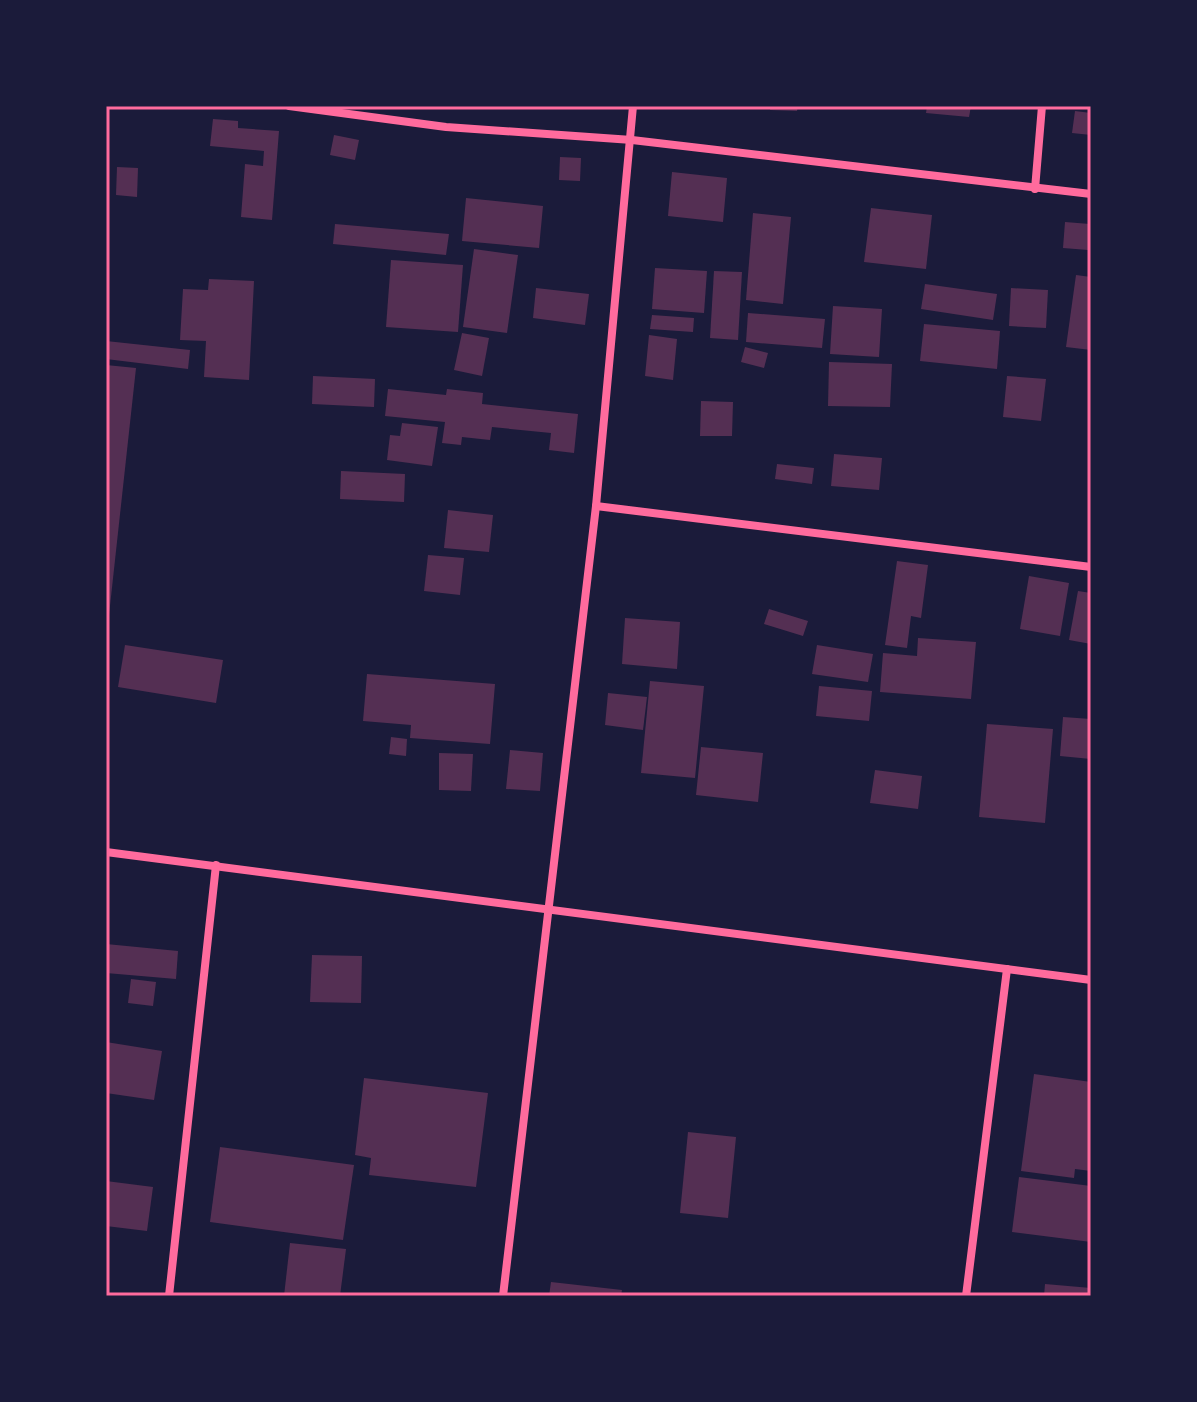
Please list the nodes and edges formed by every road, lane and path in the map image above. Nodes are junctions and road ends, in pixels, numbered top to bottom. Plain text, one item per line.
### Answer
1 (289, 106) edge
2 (633, 106) edge
3 (1042, 106) edge
4 (632, 140) junction
5 (1035, 189) junction
6 (1091, 194) edge
7 (596, 506) junction
8 (1091, 567) edge
9 (106, 852) edge
10 (216, 865) junction
11 (548, 910) junction
12 (1007, 969) junction
13 (1091, 980) edge
14 (169, 1296) edge
15 (503, 1296) edge
16 (966, 1296) edge

1 - 4 street
2 - 4 street
3 - 5 street
4 - 5 street
4 - 7 street
5 - 6 street
7 - 8 street
7 - 11 street
9 - 10 street
10 - 11 street
10 - 14 street
11 - 12 street
11 - 15 street
12 - 13 street
12 - 16 street

